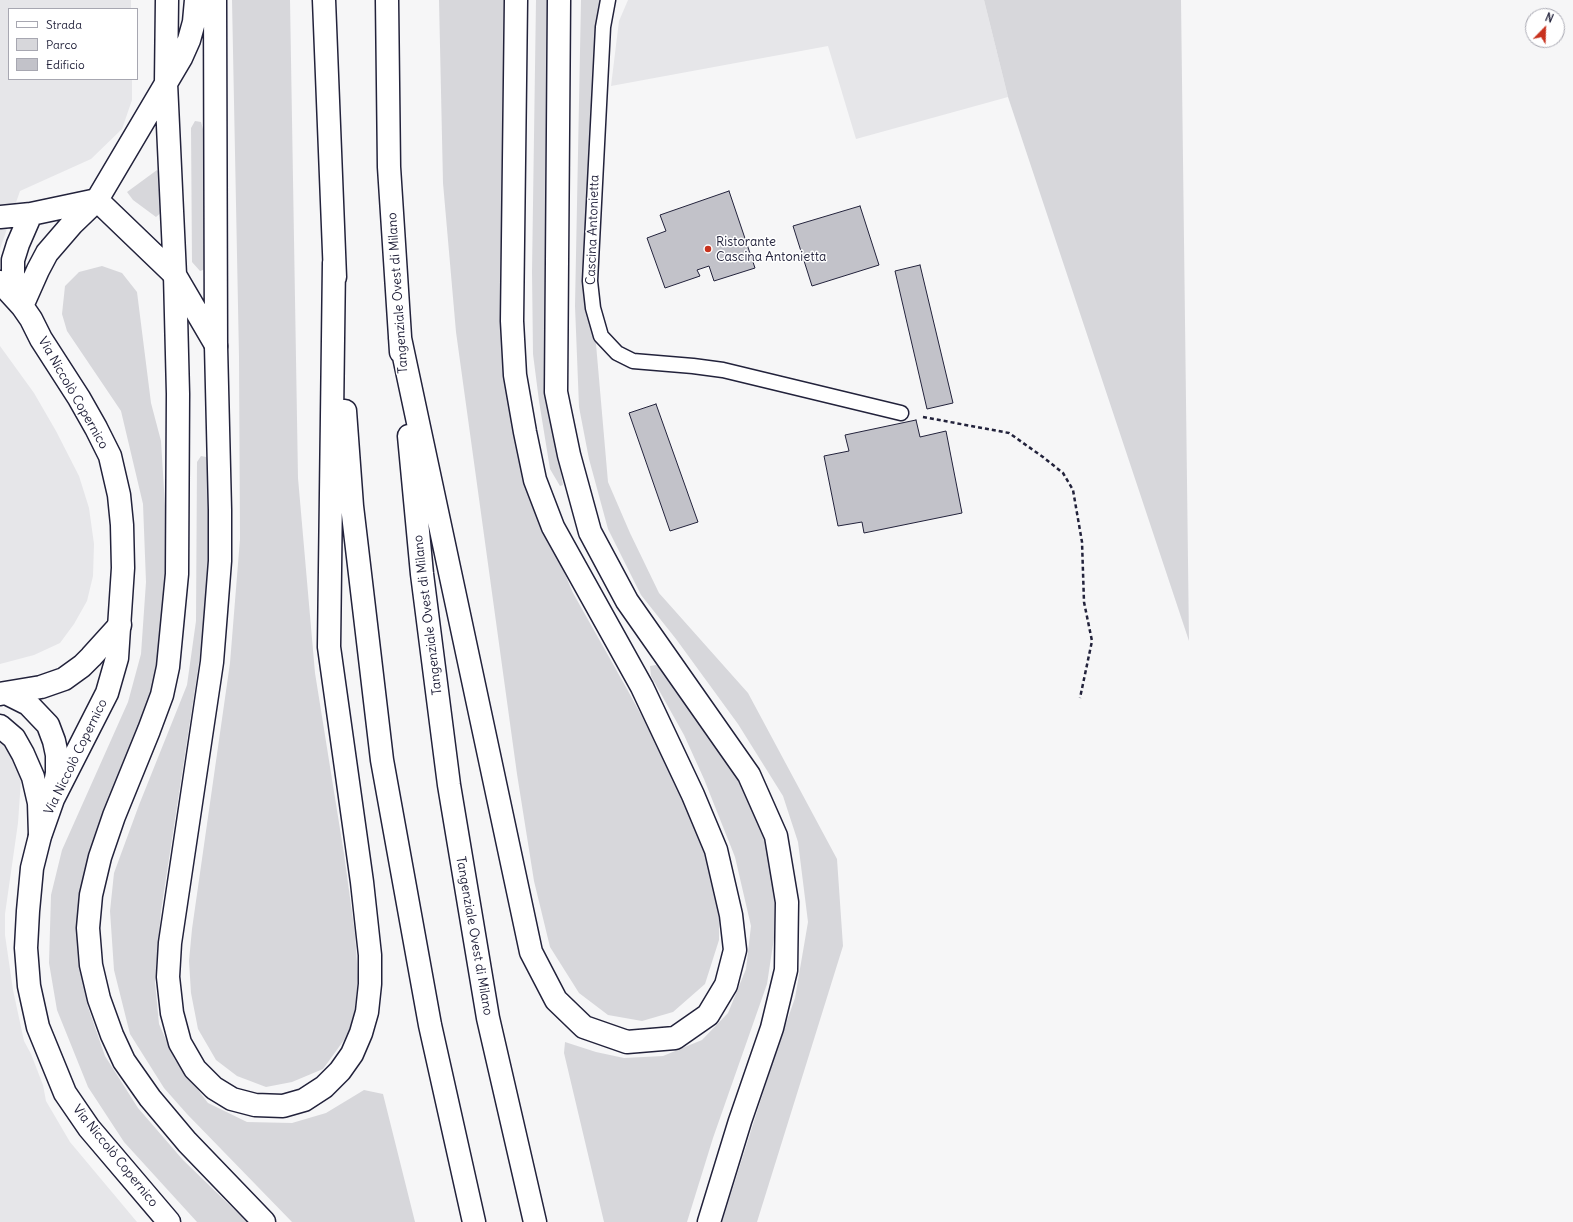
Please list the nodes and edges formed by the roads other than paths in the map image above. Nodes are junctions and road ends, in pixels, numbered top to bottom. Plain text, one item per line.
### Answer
1 (167, 0) edge
2 (196, 0) edge
3 (214, 0) edge
4 (324, 0) edge
5 (387, 0) edge
6 (516, 0) edge
7 (559, 0) edge
8 (608, 0) edge
9 (166, 83) junction
10 (97, 200) junction
11 (31, 214) junction
12 (0, 217) edge
13 (334, 263) junction
14 (175, 274) junction
15 (0, 282) edge
16 (22, 306) junction
17 (400, 338) junction
18 (216, 346) junction
19 (901, 413) road end
20 (120, 625) junction
21 (3, 694) edge
22 (0, 726) edge
23 (53, 799) junction
24 (40, 836) junction
25 (169, 1222) edge
26 (264, 1222) edge
27 (474, 1222) edge
28 (535, 1222) edge
29 (709, 1222) edge

1 - 9 main road
2 - 9 main road
3 - 18 main road
4 - 13 main road
5 - 17 main road, Tangenziale Ovest di Milano
6 - 17 main road
7 - 29 main road
8 - 19 lane, Cascina Antonietta
9 - 10 main road
9 - 14 main road
10 - 11 main road
10 - 14 main road
10 - 16 main road
11 - 12 main road
11 - 16 main road
13 - 18 main road
13 - 27 main road
14 - 18 main road
14 - 26 main road
15 - 16 main road, Via Niccolò Copernico
16 - 20 main road, Via Niccolò Copernico
17 - 28 main road, Tangenziale Ovest di Milano
20 - 21 main road
20 - 23 main road, Via Niccolò Copernico
21 - 23 main road
22 - 24 main road
23 - 24 main road, Via Niccolò Copernico
24 - 25 main road, Via Niccolò Copernico

